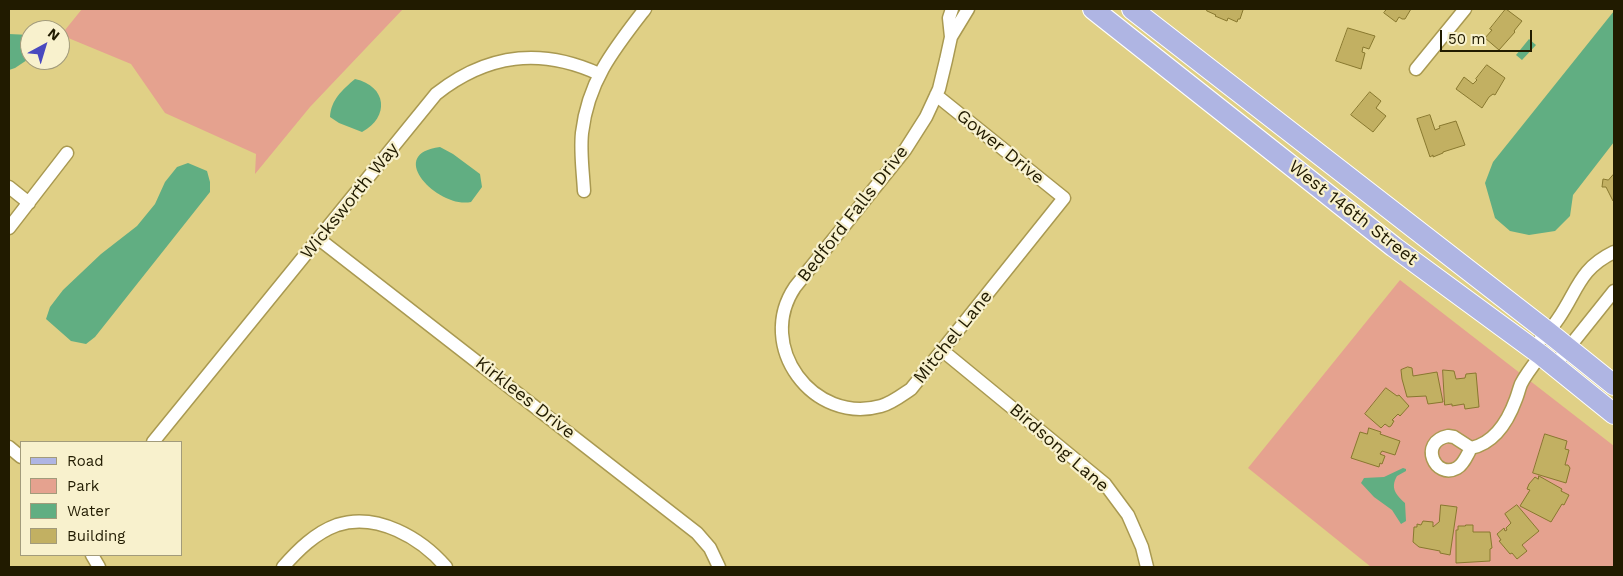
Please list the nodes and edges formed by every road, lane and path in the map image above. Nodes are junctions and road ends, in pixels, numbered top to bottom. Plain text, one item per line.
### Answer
1 (645, 9) edge
2 (952, 9) edge
3 (968, 9) edge
4 (1093, 9) edge
5 (1132, 9) edge
6 (1465, 9) edge
7 (951, 37) junction
8 (1416, 69) dead end
9 (599, 74) junction
10 (936, 95) junction
11 (67, 153) dead end
12 (9, 187) edge
13 (584, 191) dead end
14 (1064, 198) joint
15 (29, 203) junction
16 (9, 228) edge
17 (320, 239) junction
18 (1614, 252) edge
19 (1614, 290) edge
20 (1548, 332) junction
21 (1568, 349) junction
22 (943, 351) junction
23 (1542, 356) junction
24 (1614, 385) edge
25 (809, 390) joint
26 (1614, 414) edge
27 (154, 441) edge
28 (9, 447) edge
29 (1471, 448) dead end
30 (20, 456) edge
31 (283, 567) edge
32 (446, 567) edge
33 (719, 567) edge
34 (1147, 567) edge

1 - 9 street
2 - 7 street, Bedford Falls Drive
3 - 7 street, Bedford Falls Drive
4 - 23 main road, West 146th Street
5 - 20 main road, West 146th Street
6 - 8 street
7 - 10 street, Bedford Falls Drive
9 - 13 street
9 - 17 street, Wicksworth Way
10 - 14 street, Gower Drive
10 - 25 street, Bedford Falls Drive
11 - 15 street
12 - 15 street
14 - 22 street, Mitchel Lane
15 - 16 street
17 - 27 street, Wicksworth Way
17 - 33 street, Kirklees Drive
18 - 20 street
19 - 21 street
20 - 21 main road, West 146th Street
20 - 23 street
21 - 23 street
21 - 24 main road, West 146th Street
22 - 25 street, Mitchel Lane
22 - 34 street, Birdsong Lane
23 - 26 main road, West 146th Street
23 - 29 street
28 - 30 street
31 - 32 street

